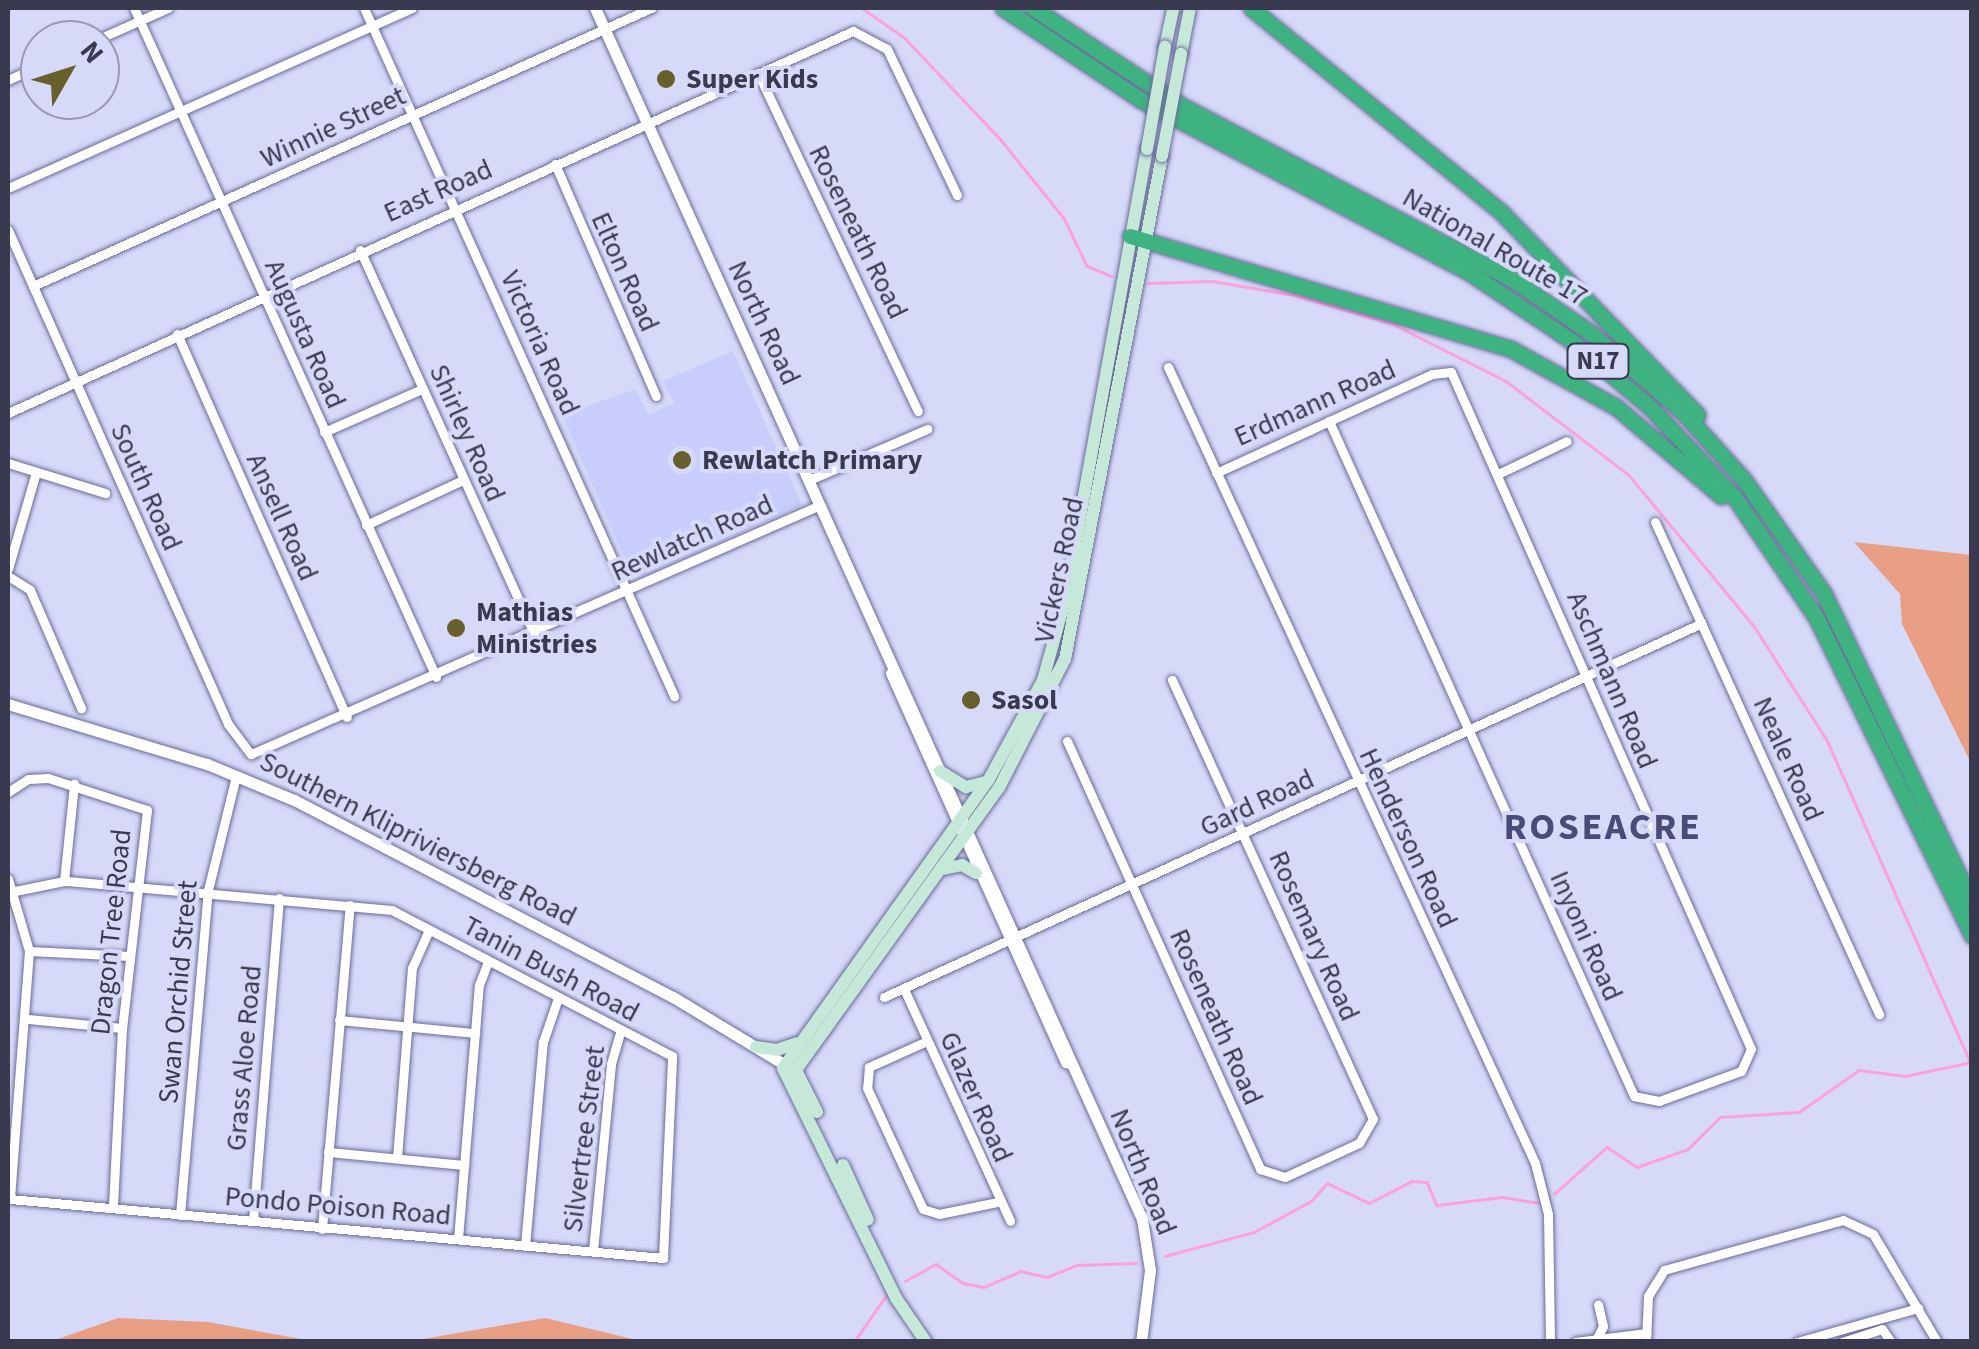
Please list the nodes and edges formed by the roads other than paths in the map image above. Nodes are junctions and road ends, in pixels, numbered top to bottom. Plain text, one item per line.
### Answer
1 (134, 8) edge
2 (168, 8) edge
3 (364, 8) edge
4 (412, 8) edge
5 (594, 8) edge
6 (651, 8) edge
7 (1003, 8) edge
8 (1032, 8) edge
9 (1174, 8) edge
10 (1190, 8) edge
11 (1251, 8) edge
12 (139, 20) junction
13 (372, 25) junction
14 (604, 28) junction
15 (120, 29) edge
16 (758, 73) junction
17 (178, 113) junction
18 (413, 116) junction
19 (646, 124) junction
20 (554, 164) junction
21 (8, 188) edge
22 (957, 195) dead end
23 (221, 203) junction
24 (454, 208) junction
25 (8, 230) edge
26 (1137, 239) junction
27 (360, 250) junction
28 (33, 286) junction
29 (262, 295) junction
30 (177, 334) junction
31 (1168, 367) dead end
32 (1432, 374) joint
33 (74, 383) junction
34 (422, 389) junction
35 (656, 396) dead end
36 (918, 410) dead end
37 (8, 413) edge
38 (1330, 421) junction
39 (926, 429) dead end
40 (324, 432) junction
41 (1567, 441) dead end
42 (8, 463) edge
43 (36, 472) junction
44 (1216, 472) junction
45 (1498, 474) junction
46 (463, 480) junction
47 (809, 480) junction
48 (105, 492) dead end
49 (820, 505) junction
50 (1655, 522) dead end
51 (366, 525) junction
52 (1770, 545) junction
53 (8, 572) edge
54 (626, 592) junction
55 (1824, 594) junction
56 (1702, 623) junction
57 (534, 634) junction
58 (888, 659) junction
59 (1586, 674) junction
60 (436, 677) junction
61 (1172, 680) dead end
62 (674, 696) dead end
63 (8, 704) edge
64 (81, 708) dead end
65 (348, 717) junction
66 (1470, 727) junction
67 (1066, 741) dead end
68 (254, 755) joint
69 (940, 771) junction
70 (236, 776) junction
71 (988, 781) junction
72 (1357, 781) junction
73 (74, 784) junction
74 (8, 792) edge
75 (958, 822) junction
76 (1242, 834) junction
77 (966, 838) junction
78 (942, 868) junction
79 (976, 873) junction
80 (8, 880) edge
81 (64, 881) junction
82 (1132, 886) junction
83 (141, 887) junction
84 (208, 890) junction
85 (15, 892) junction
86 (279, 898) junction
87 (1972, 903) edge
88 (350, 906) junction
89 (429, 930) junction
90 (1972, 936) edge
91 (1012, 940) junction
92 (28, 950) junction
93 (130, 956) junction
94 (488, 961) junction
95 (904, 989) junction
96 (884, 997) dead end
97 (558, 998) junction
98 (1879, 1014) dead end
99 (28, 1019) junction
100 (339, 1020) junction
101 (1740, 1024) joint
102 (407, 1027) junction
103 (122, 1028) junction
104 (620, 1032) junction
105 (475, 1033) junction
106 (799, 1041) junction
107 (927, 1041) junction
108 (756, 1047) junction
109 (790, 1069) junction
110 (1366, 1102) joint
111 (328, 1152) junction
112 (397, 1158) junction
113 (464, 1165) junction
114 (10, 1199) edge
115 (998, 1202) junction
116 (112, 1208) junction
117 (180, 1215) junction
118 (253, 1221) junction
119 (1010, 1221) dead end
120 (322, 1228) junction
121 (458, 1238) junction
122 (525, 1246) junction
123 (593, 1251) junction
124 (663, 1258) joint
125 (1598, 1305) dead end
126 (1918, 1308) junction
127 (1597, 1338) junction
128 (1646, 1338) edge
129 (926, 1342) edge
130 (934, 1342) edge
131 (1141, 1342) edge
132 (1550, 1342) edge
133 (1575, 1342) edge
134 (1797, 1342) edge
135 (1842, 1342) edge
136 (1891, 1342) edge
137 (1937, 1342) edge

1 - 12 street, Augusta Road
2 - 12 street
3 - 13 street, Victoria Road
4 - 13 street
5 - 14 street, North Road
6 - 14 street, Winnie Street
7 - 52 highway, N17
8 - 55 highway, National Route 17 / N17
9 - 26 main road, Vickers Road, bridge
10 - 26 main road, Vickers Road, bridge
11 - 55 highway
12 - 15 street
12 - 17 street, Augusta Road
13 - 17 street
13 - 18 street, Victoria Road
14 - 18 street, Winnie Street
14 - 19 street, North Road
16 - 19 street, East Road
16 - 22 street, East Road
16 - 36 street, Roseneath Road
17 - 21 street
17 - 23 street, Augusta Road
18 - 23 street, Winnie Street
18 - 24 street, Victoria Road
19 - 20 street, East Road
19 - 47 street, North Road
20 - 24 street, East Road
20 - 35 street, Elton Road
23 - 28 street, Winnie Street
23 - 29 street, Augusta Road
24 - 27 street, East Road
24 - 54 street, Victoria Road
25 - 28 street, South Road
26 - 52 highway
26 - 71 main road, Vickers Road
26 - 77 main road, Vickers Road
27 - 29 street, East Road
27 - 34 street, Shirley Road
28 - 33 street, South Road
29 - 30 street, East Road
29 - 40 street, Augusta Road
30 - 33 street, East Road
30 - 65 street, Ansell Road
31 - 44 street, Henderson Road
32 - 38 street, Erdmann Road
32 - 45 street, Aschmann Road
33 - 37 street, East Road
33 - 68 street, South Road
34 - 40 street
34 - 46 street, Shirley Road
38 - 44 street, Erdmann Road
38 - 66 street, Inyoni Road
39 - 47 street
40 - 51 street, Augusta Road
41 - 45 street
42 - 43 street
43 - 48 street
43 - 53 street
44 - 72 street, Henderson Road
45 - 59 street, Aschmann Road
46 - 51 street
46 - 57 street, Shirley Road
47 - 49 street, North Road
49 - 54 street, Rewlatch Road
49 - 58 street, North Road
50 - 56 street, Neale Road
51 - 60 street, Augusta Road
52 - 90 highway, N17
53 - 64 street
54 - 57 street, Rewlatch Road
54 - 62 street, Victoria Road
55 - 87 highway, National Route 17 / N17
56 - 59 street, Gard Road
56 - 98 street, Neale Road
57 - 60 street, Rewlatch Road
58 - 69 street, North Road
58 - 75 street, North Road
59 - 66 street, Gard Road
59 - 101 street, Aschmann Road
60 - 65 street, Rewlatch Road
61 - 76 street, Rosemary Road
63 - 70 street, Southern Klipriviersberg Road
65 - 68 street, Rewlatch Road
66 - 72 street, Gard Road
66 - 101 street, Inyoni Road
67 - 82 street, Roseneath Road
69 - 71 main road
69 - 75 street, North Road
70 - 84 street, Swan Orchid Street
70 - 108 street, Southern Klipriviersberg Road
71 - 75 main road, Vickers Road
72 - 76 street, Gard Road
72 - 132 street, Henderson Road
73 - 74 street, Dragon Tree Road
73 - 81 street
73 - 83 street, Dragon Tree Road
75 - 77 street, North Road
75 - 106 main road, Vickers Road
76 - 82 street, Gard Road
76 - 110 street, Rosemary Road
77 - 78 main road, Vickers Road
77 - 79 street, North Road
77 - 91 street, North Road
78 - 79 main road
78 - 109 main road, Vickers Road
79 - 91 street, North Road
80 - 85 street
81 - 83 street, Tanin Bush Road
81 - 85 street, Tanin Bush Road
82 - 91 street, Gard Road
82 - 110 street, Roseneath Road
83 - 84 street, Tanin Bush Road
83 - 93 street, Dragon Tree Road
84 - 86 street, Tanin Bush Road
84 - 117 street, Swan Orchid Street
85 - 92 street
86 - 88 street, Tanin Bush Road
86 - 118 street, Grass Aloe Road
88 - 89 street, Tanin Bush Road
88 - 100 street
89 - 94 street, Tanin Bush Road
89 - 102 street
91 - 95 street, Gard Road
91 - 131 street, North Road
92 - 93 street
92 - 99 street
93 - 103 street, Dragon Tree Road
94 - 97 street, Tanin Bush Road
94 - 105 street
95 - 96 street, Gard Road
95 - 107 street, Glazer Road
97 - 104 street, Tanin Bush Road
97 - 122 street
99 - 103 street
99 - 114 street
100 - 102 street
100 - 111 street
102 - 105 street
102 - 112 street
103 - 116 street, Dragon Tree Road
104 - 123 street, Silvertree Street
104 - 124 street, Tanin Bush Road
105 - 113 street
106 - 108 main road
106 - 109 main road, Vickers Road
107 - 115 street, Glazer Road
107 - 115 street
108 - 109 street, Southern Klipriviersberg Road
109 - 129 main road, Southern Klipriviersberg Road
109 - 130 main road, Southern Klipriviersberg Road
111 - 112 street
111 - 120 street
112 - 113 street
113 - 121 street
114 - 116 street, Pondo Poison Road
115 - 119 street, Glazer Road
116 - 117 street, Pondo Poison Road
117 - 118 street, Pondo Poison Road
118 - 120 street, Pondo Poison Road
120 - 121 street, Pondo Poison Road
121 - 122 street, Pondo Poison Road
122 - 123 street, Pondo Poison Road
123 - 124 street, Pondo Poison Road
125 - 127 street
126 - 128 street
126 - 134 street
126 - 137 street
127 - 128 street
127 - 133 street
135 - 136 street

